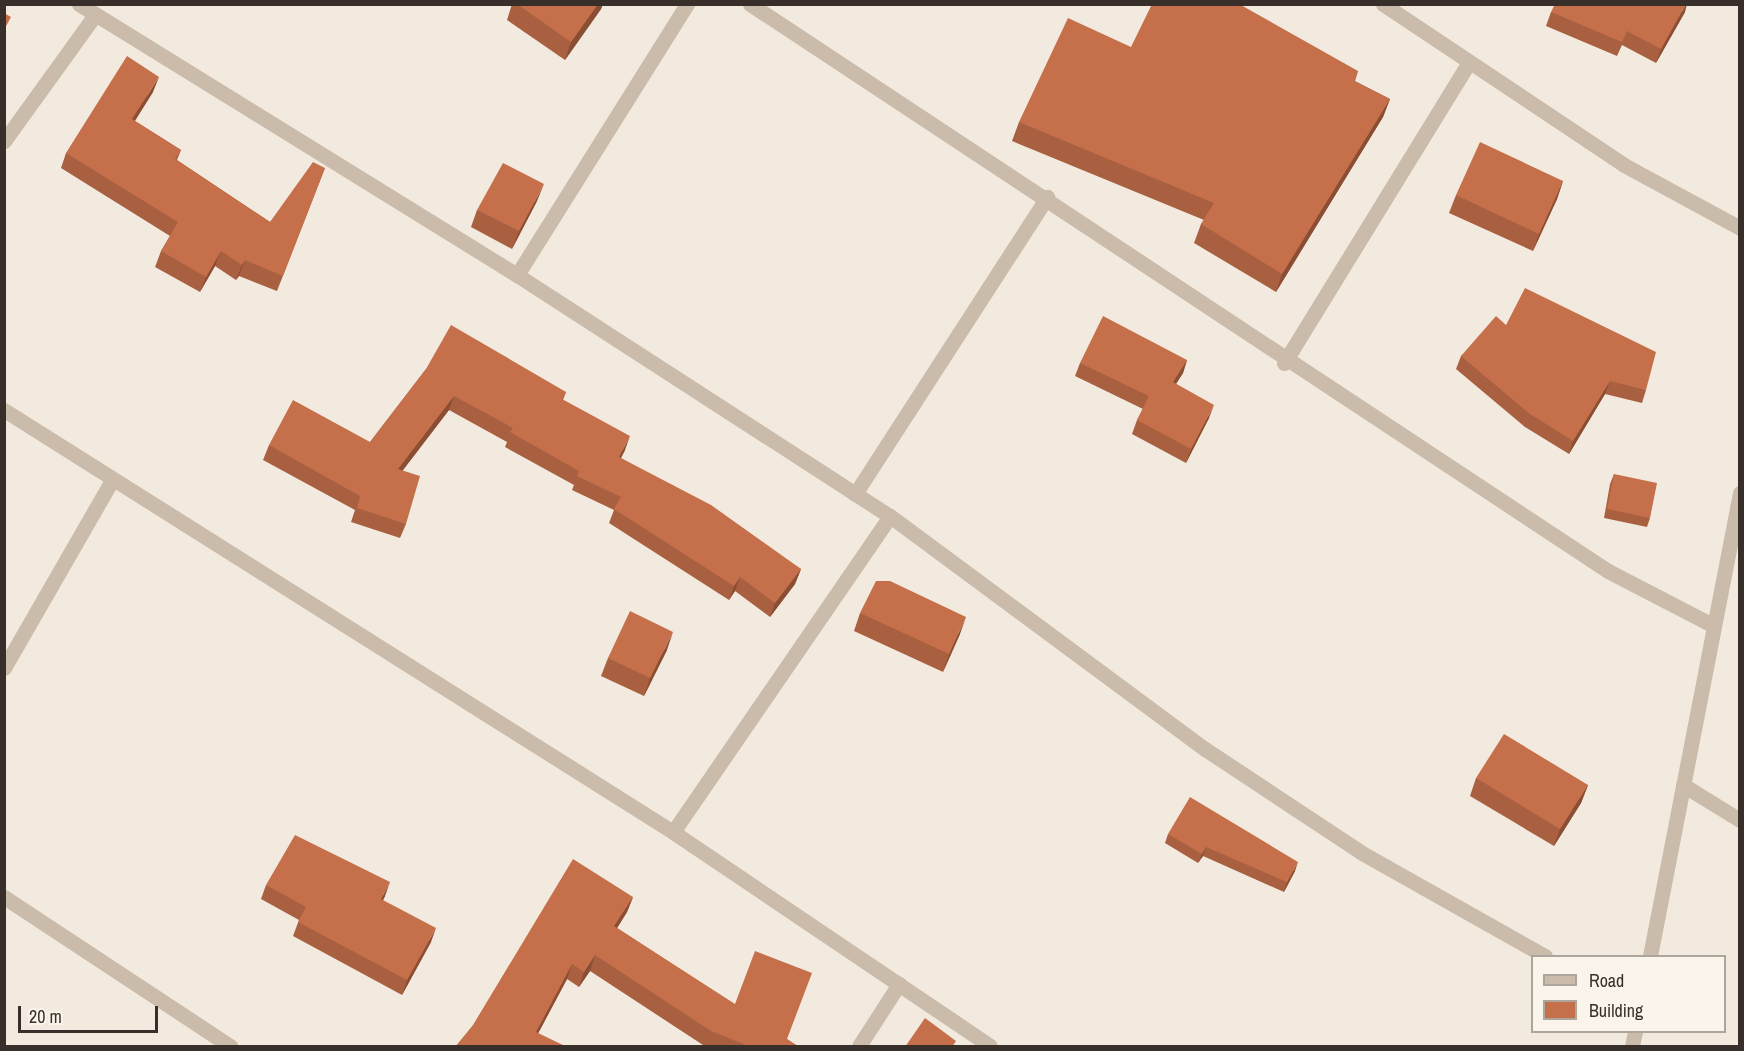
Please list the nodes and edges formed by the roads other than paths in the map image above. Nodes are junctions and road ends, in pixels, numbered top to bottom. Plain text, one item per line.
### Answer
1 (79, 4) edge
2 (687, 4) edge
3 (750, 4) edge
4 (1383, 4) edge
5 (95, 15) junction
6 (1468, 64) junction
7 (4, 141) edge
8 (1047, 196) junction
9 (1740, 228) edge
10 (517, 275) junction
11 (1284, 363) junction
12 (4, 410) edge
13 (111, 482) junction
14 (1740, 492) edge
15 (855, 494) junction
16 (891, 516) junction
17 (1714, 626) junction
18 (4, 668) edge
19 (1683, 785) junction
20 (1740, 820) edge
21 (673, 832) junction
22 (4, 897) edge
23 (1541, 955) edge
24 (1650, 955) edge
25 (899, 984) junction
26 (230, 1047) edge
27 (859, 1047) edge
28 (990, 1047) edge

1 - 5 street
2 - 10 street
3 - 8 street
4 - 6 street
5 - 7 street
5 - 10 street
6 - 9 street
6 - 11 street
8 - 11 street
8 - 15 street
10 - 15 street
11 - 17 street
12 - 13 street
13 - 18 street
13 - 21 street
14 - 17 street
15 - 16 street
16 - 21 street
16 - 23 street
17 - 19 street
19 - 20 street
19 - 24 street
21 - 25 street
22 - 26 street
25 - 27 street
25 - 28 street

